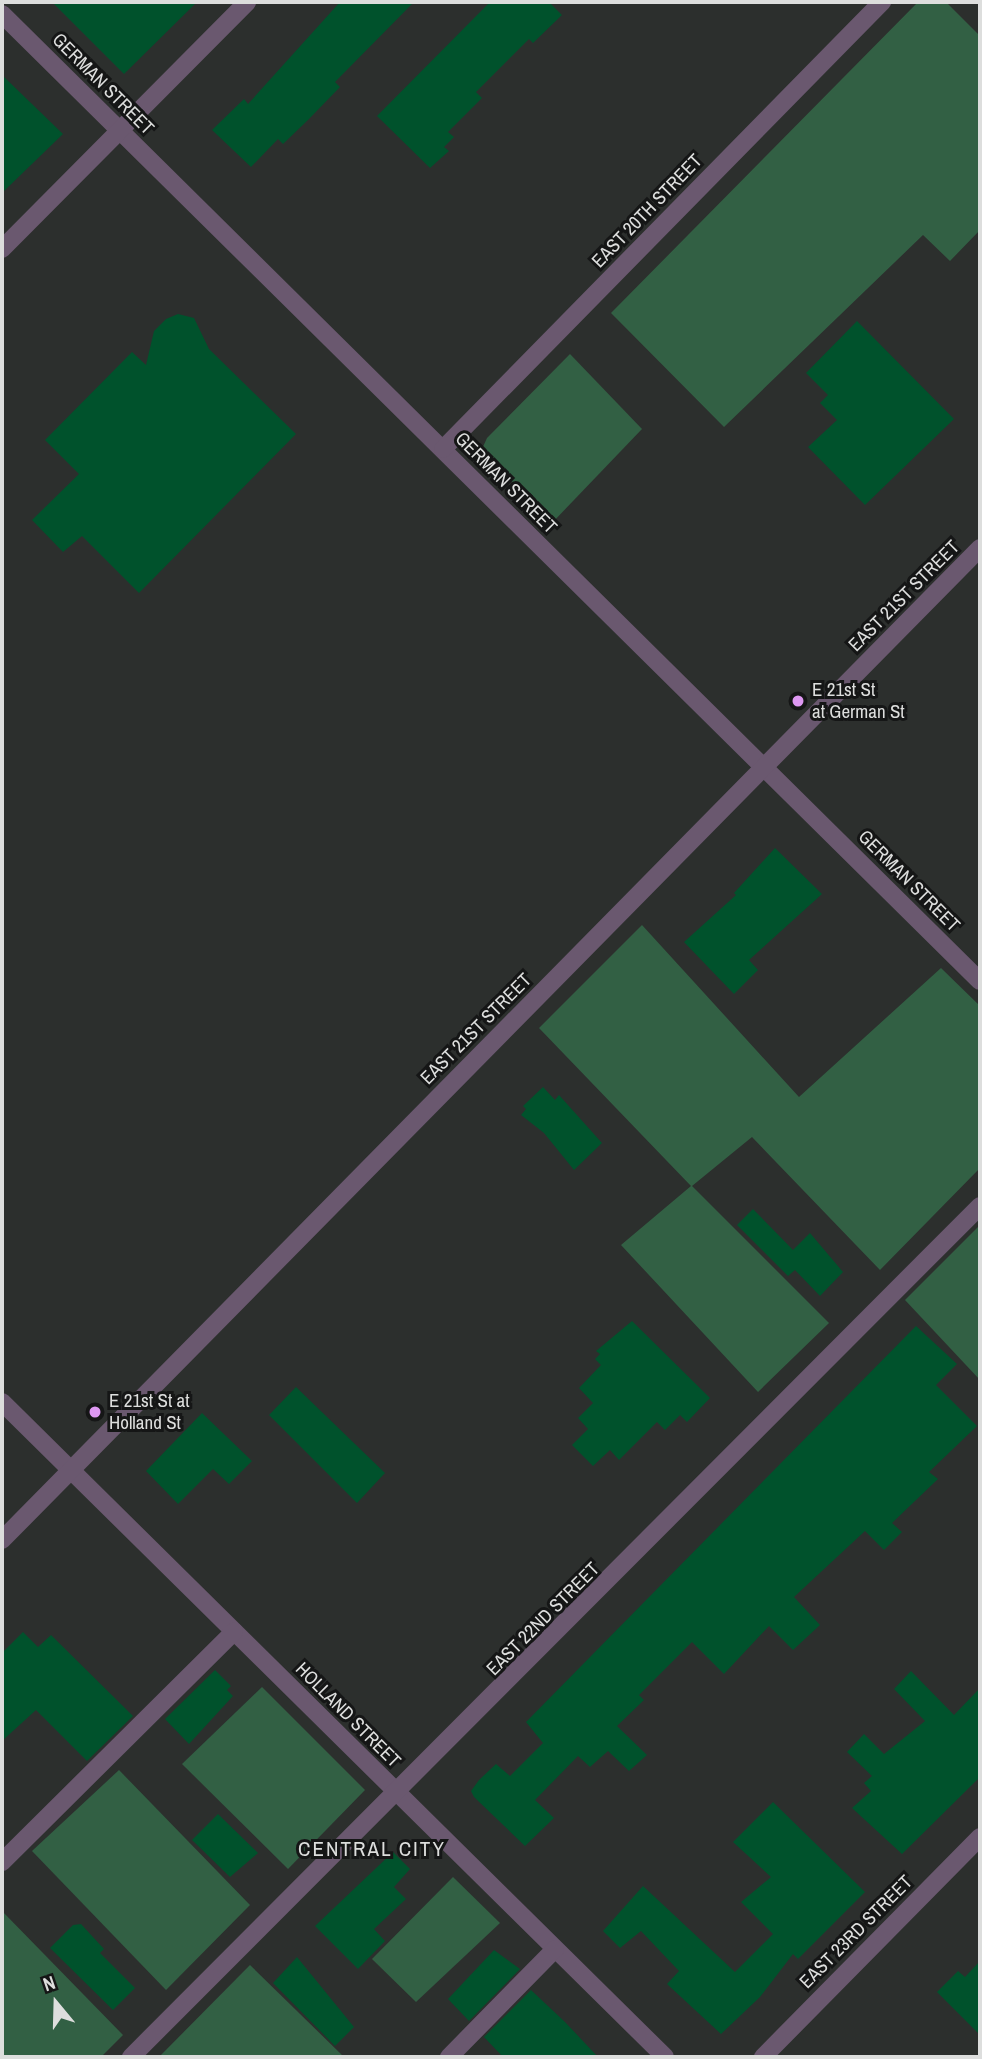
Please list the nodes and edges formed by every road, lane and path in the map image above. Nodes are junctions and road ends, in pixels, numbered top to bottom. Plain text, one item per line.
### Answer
1 (247, 2) edge
2 (882, 2) edge
3 (2, 14) edge
4 (120, 131) junction
5 (2, 249) edge
6 (443, 449) junction
7 (980, 548) edge
8 (764, 767) junction
9 (980, 981) edge
10 (980, 1206) edge
11 (2, 1402) edge
12 (71, 1470) junction
13 (2, 1540) edge
14 (234, 1632) junction
15 (397, 1793) junction
16 (980, 1837) edge
17 (2, 1862) edge
18 (555, 1949) junction
19 (131, 2057) edge
20 (449, 2057) edge
21 (665, 2057) edge
22 (762, 2057) edge

1 - 4 street
2 - 6 street, EAST 20TH STREET
3 - 4 street, GERMAN STREET
4 - 5 street
4 - 6 street, GERMAN STREET
6 - 8 street, GERMAN STREET
7 - 8 street, EAST 21ST STREET
8 - 9 street, GERMAN STREET
8 - 12 street, EAST 21ST STREET
10 - 15 street, EAST 22ND STREET
11 - 12 street, HOLLAND STREET
12 - 13 street, EAST 21ST STREET
12 - 14 street, HOLLAND STREET
14 - 15 street, HOLLAND STREET
14 - 17 street
15 - 18 street, HOLLAND STREET
15 - 19 street, EAST 22ND STREET
16 - 22 street, EAST 23RD STREET
18 - 20 street
18 - 21 street, HOLLAND STREET

